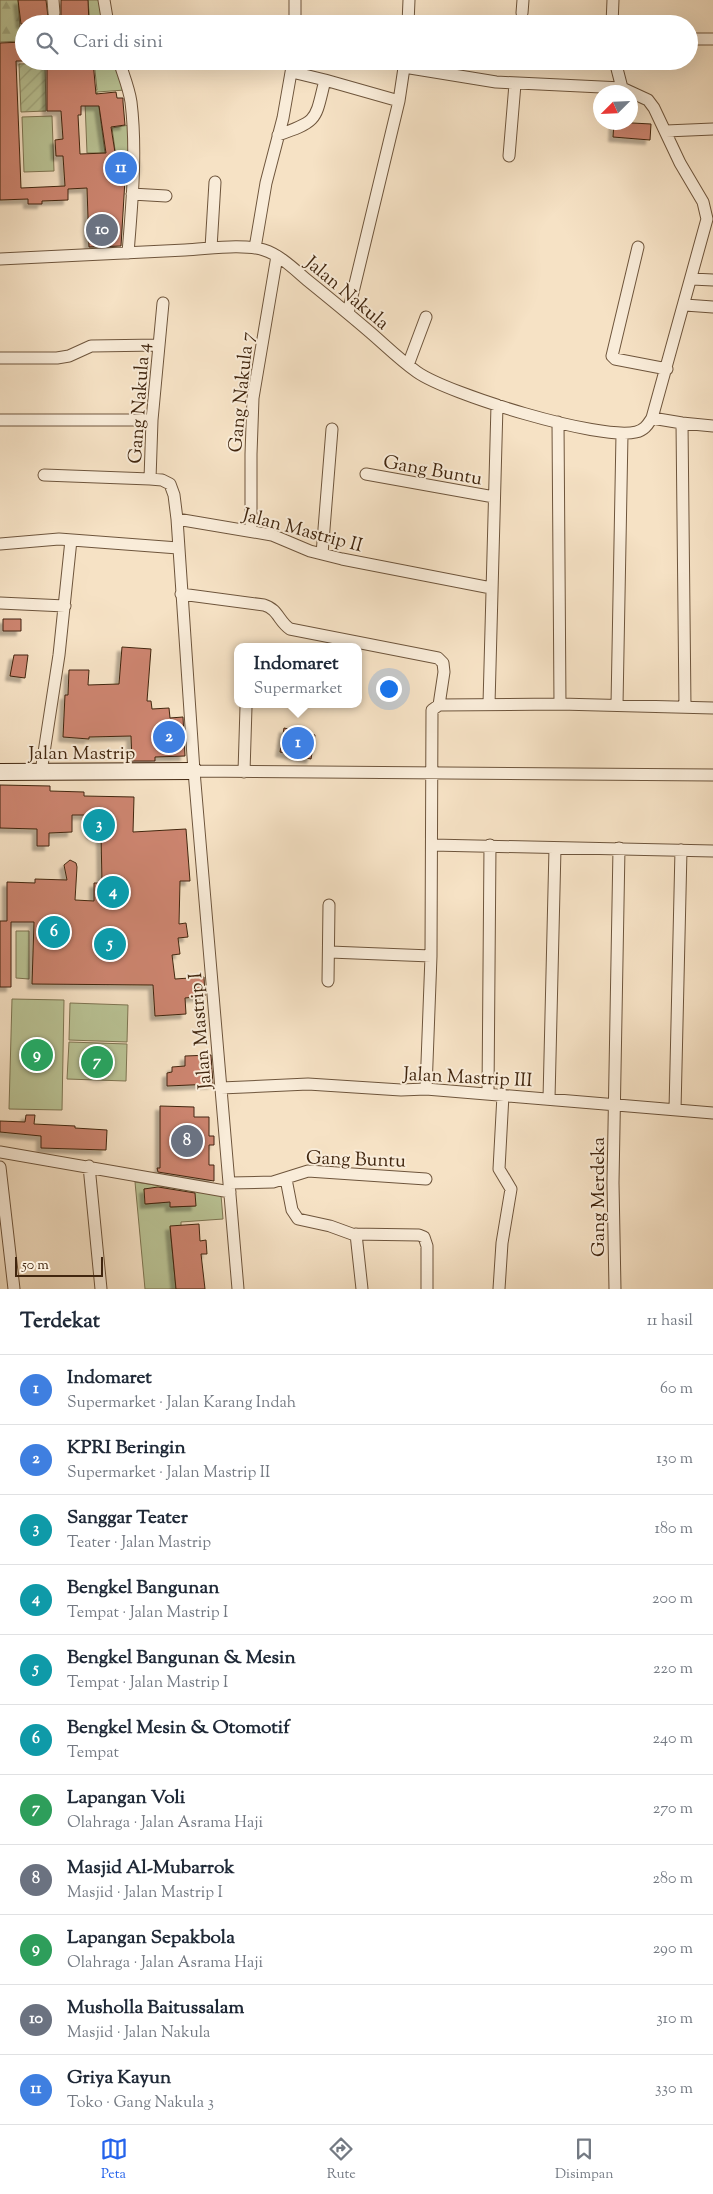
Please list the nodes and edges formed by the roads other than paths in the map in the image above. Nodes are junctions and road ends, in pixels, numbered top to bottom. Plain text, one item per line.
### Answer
1 (53, 0) edge
2 (104, 0) edge
3 (295, 0) edge
4 (409, 0) edge
5 (524, 0) edge
6 (613, 0) edge
7 (54, 13) dead end
8 (522, 13) dead end
9 (106, 15) edge
10 (295, 15) edge
11 (408, 15) edge
12 (612, 15) edge
13 (698, 39) edge
14 (713, 39) edge
15 (121, 70) edge
16 (292, 70) edge
17 (302, 70) edge
18 (403, 70) edge
19 (437, 70) edge
20 (617, 70) edge
21 (325, 80) junction
22 (515, 84) junction
23 (621, 85) edge
24 (593, 87) edge
25 (638, 95) edge
26 (399, 101) junction
27 (713, 129) edge
28 (666, 131) junction
29 (278, 135) junction
30 (508, 156) dead end
31 (215, 182) dead end
32 (132, 194) junction
33 (166, 196) dead end
34 (638, 247) dead end
35 (211, 248) junction
36 (255, 248) junction
37 (128, 253) junction
38 (277, 256) junction
39 (0, 259) edge
40 (692, 279) junction
41 (713, 280) edge
42 (163, 303) dead end
43 (685, 305) junction
44 (713, 307) edge
45 (348, 313) junction
46 (426, 317) dead end
47 (159, 344) junction
48 (0, 358) edge
49 (408, 365) junction
50 (667, 369) junction
51 (497, 405) junction
52 (652, 418) junction
53 (0, 420) edge
54 (152, 420) junction
55 (558, 422) junction
56 (682, 423) junction
57 (713, 426) edge
58 (332, 429) dead end
59 (622, 434) junction
60 (366, 474) dead end
61 (44, 475) dead end
62 (150, 479) junction
63 (494, 497) junction
64 (177, 519) junction
65 (251, 531) junction
66 (71, 540) junction
67 (0, 544) edge
68 (178, 548) junction
69 (322, 554) junction
70 (491, 588) junction
71 (181, 594) junction
72 (0, 603) edge
73 (65, 606) junction
74 (361, 643) edge
75 (362, 643) edge
76 (489, 704) junction
77 (560, 704) junction
78 (439, 705) junction
79 (617, 705) junction
80 (685, 707) junction
81 (246, 708) dead end
82 (713, 708) edge
83 (194, 771) junction
84 (0, 772) edge
85 (41, 772) junction
86 (244, 772) junction
87 (431, 774) junction
88 (713, 775) edge
89 (432, 845) junction
90 (490, 845) junction
91 (555, 848) junction
92 (619, 848) junction
93 (681, 850) junction
94 (713, 851) edge
95 (329, 905) dead end
96 (330, 952) junction
97 (431, 956) junction
98 (328, 981) dead end
99 (221, 1088) junction
100 (426, 1088) junction
101 (488, 1094) junction
102 (503, 1095) junction
103 (549, 1099) junction
104 (615, 1105) junction
105 (675, 1110) junction
106 (713, 1113) edge
107 (0, 1152) edge
108 (89, 1166) junction
109 (0, 1167) edge
110 (286, 1179) junction
111 (426, 1179) dead end
112 (230, 1187) junction
113 (4, 1233) edge
114 (356, 1234) junction
115 (14, 1289) edge
116 (102, 1289) edge
117 (238, 1289) edge
118 (362, 1289) edge
119 (427, 1289) edge
120 (499, 1289) edge
121 (615, 1289) edge

1 - 7 street
2 - 9 street
3 - 10 street
4 - 11 street
5 - 8 street
6 - 12 street
13 - 14 street
15 - 32 street
16 - 29 street
17 - 21 street
18 - 26 street
19 - 22 street
20 - 23 street
21 - 26 street
21 - 29 street
22 - 24 street
22 - 30 street
25 - 28 street
26 - 45 street
27 - 28 street
28 - 40 street
29 - 36 street
31 - 35 street
32 - 33 street
32 - 37 street
34 - 50 street
35 - 36 street, Jalan Nakula
35 - 37 street, Jalan Nakula
36 - 38 street, Jalan Nakula
37 - 39 street, Jalan Nakula
38 - 45 street, Jalan Nakula
38 - 65 street, Gang Nakula 7
40 - 41 street
40 - 43 street
42 - 47 street, Gang Nakula 4
43 - 44 street
43 - 50 street
45 - 49 street, Jalan Nakula
46 - 49 street
47 - 48 street
47 - 54 street, Gang Nakula 4
49 - 51 street, Jalan Nakula
50 - 52 street
51 - 55 street, Jalan Nakula
51 - 63 street
52 - 56 street
52 - 59 street, Jalan Nakula
53 - 54 street
54 - 62 street, Gang Nakula 4
55 - 59 street, Jalan Nakula
55 - 77 street
56 - 57 street
56 - 80 street
58 - 69 street
59 - 79 street
60 - 63 street, Gang Buntu
61 - 62 street
62 - 64 street, Gang Nakula 4
63 - 70 street
64 - 65 street, Jalan Mastrip II
64 - 68 street
65 - 69 street, Jalan Mastrip II
66 - 67 street
66 - 68 street
66 - 73 street
68 - 71 street
69 - 70 street, Jalan Mastrip II
70 - 76 street
71 - 74 street
71 - 83 street
72 - 73 street
73 - 85 street
75 - 78 street
76 - 77 street
76 - 78 street
77 - 79 street
78 - 87 street
79 - 80 street
80 - 82 street
81 - 86 street
83 - 85 street, Jalan Mastrip
83 - 86 street
83 - 99 street, Jalan Mastrip I
84 - 85 street, Jalan Mastrip
86 - 87 street
87 - 88 street
87 - 89 street
89 - 90 street
89 - 97 street
90 - 91 street
90 - 101 street
91 - 92 street
91 - 103 street
92 - 93 street
92 - 104 street, Gang Merdeka
93 - 94 street
93 - 105 street
95 - 96 street
96 - 97 street
96 - 98 street
97 - 100 street
99 - 100 street, Jalan Mastrip III
99 - 112 street, Jalan Mastrip I
100 - 101 street, Jalan Mastrip III
101 - 102 street, Jalan Mastrip III
102 - 103 street, Jalan Mastrip III
102 - 120 street
103 - 104 street, Jalan Mastrip III
104 - 105 street, Jalan Mastrip III
104 - 121 street, Gang Merdeka
105 - 106 street, Jalan Mastrip III
107 - 108 street, Gang Buntu
108 - 112 street, Gang Buntu
108 - 116 street
109 - 113 street
110 - 111 street, Gang Buntu
110 - 112 street, Gang Buntu
110 - 114 street
112 - 117 street, Jalan Mastrip I
113 - 115 street
114 - 118 street
114 - 119 street

